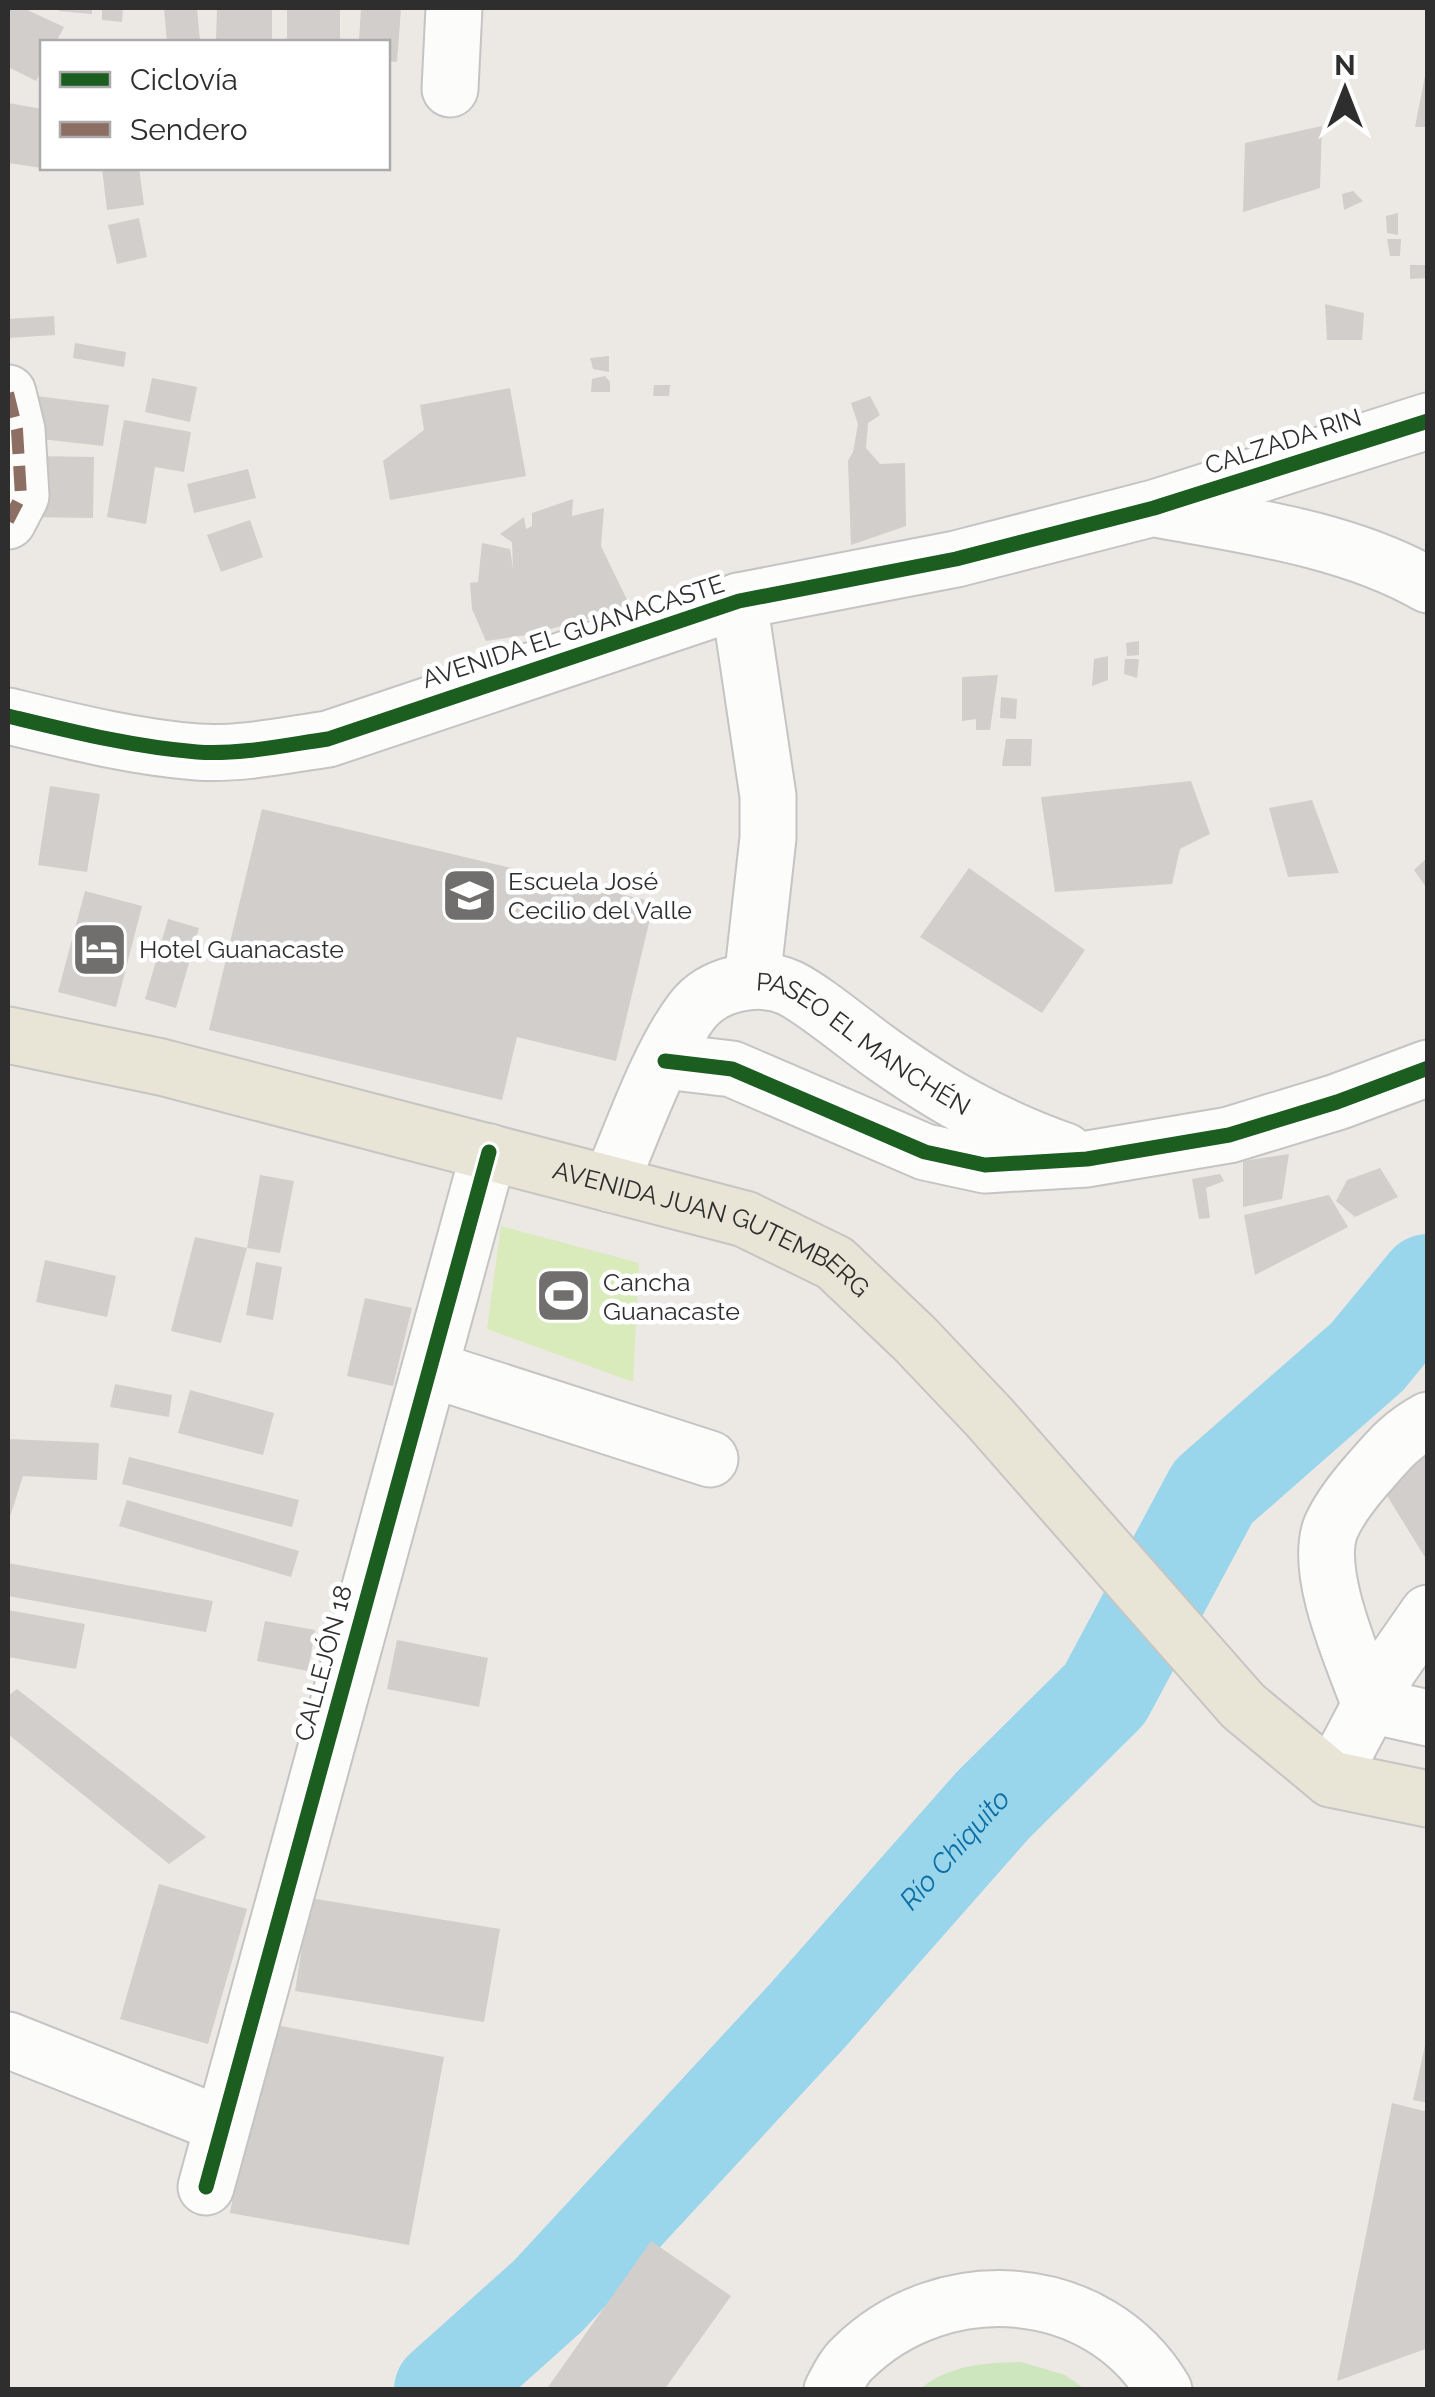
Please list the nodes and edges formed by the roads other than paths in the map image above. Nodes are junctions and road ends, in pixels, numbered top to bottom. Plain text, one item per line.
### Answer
1 (454, 8) edge
2 (450, 89) dead end
3 (8, 393) edge
4 (1428, 422) edge
5 (1154, 508) junction
6 (8, 521) edge
7 (1428, 584) edge
8 (740, 602) junction
9 (8, 716) edge
10 (752, 982) junction
11 (8, 1035) edge
12 (664, 1061) junction
13 (1428, 1068) edge
14 (489, 1152) junction
15 (1086, 1159) junction
16 (610, 1184) junction
17 (430, 1369) junction
18 (1428, 1420) edge
19 (710, 1459) dead end
20 (1428, 1613) edge
21 (1370, 1704) junction
22 (1428, 1718) edge
23 (1331, 1778) junction
24 (1428, 1799) edge
25 (8, 2040) edge
26 (222, 2125) junction
27 (206, 2186) dead end
28 (832, 2390) edge
29 (1164, 2390) edge

1 - 2 street
3 - 6 street
4 - 5 street, CALZADA RIN
5 - 7 street, AVENIDA EL GUANACASTE
5 - 8 street, AVENIDA EL GUANACASTE
8 - 9 street, AVENIDA EL GUANACASTE
8 - 10 street
10 - 12 street, PASEO EL MANCHÉN
10 - 15 street, PASEO EL MANCHÉN
11 - 14 main road, AVENIDA JUAN GUTEMBERG
12 - 15 street, PASEO EL MANCHÉN
12 - 16 street, PASEO EL MANCHÉN
13 - 15 street, PASEO EL MANCHÉN
14 - 16 main road, AVENIDA JUAN GUTEMBERG
14 - 17 street, CALLEJÓN 18
16 - 23 main road, AVENIDA JUAN GUTEMBERG
17 - 19 street
17 - 26 street, CALLEJÓN 18
18 - 21 street
20 - 21 street
21 - 22 street
21 - 23 street
23 - 24 main road
25 - 26 street
26 - 27 street, CALLEJÓN 18
28 - 29 street

